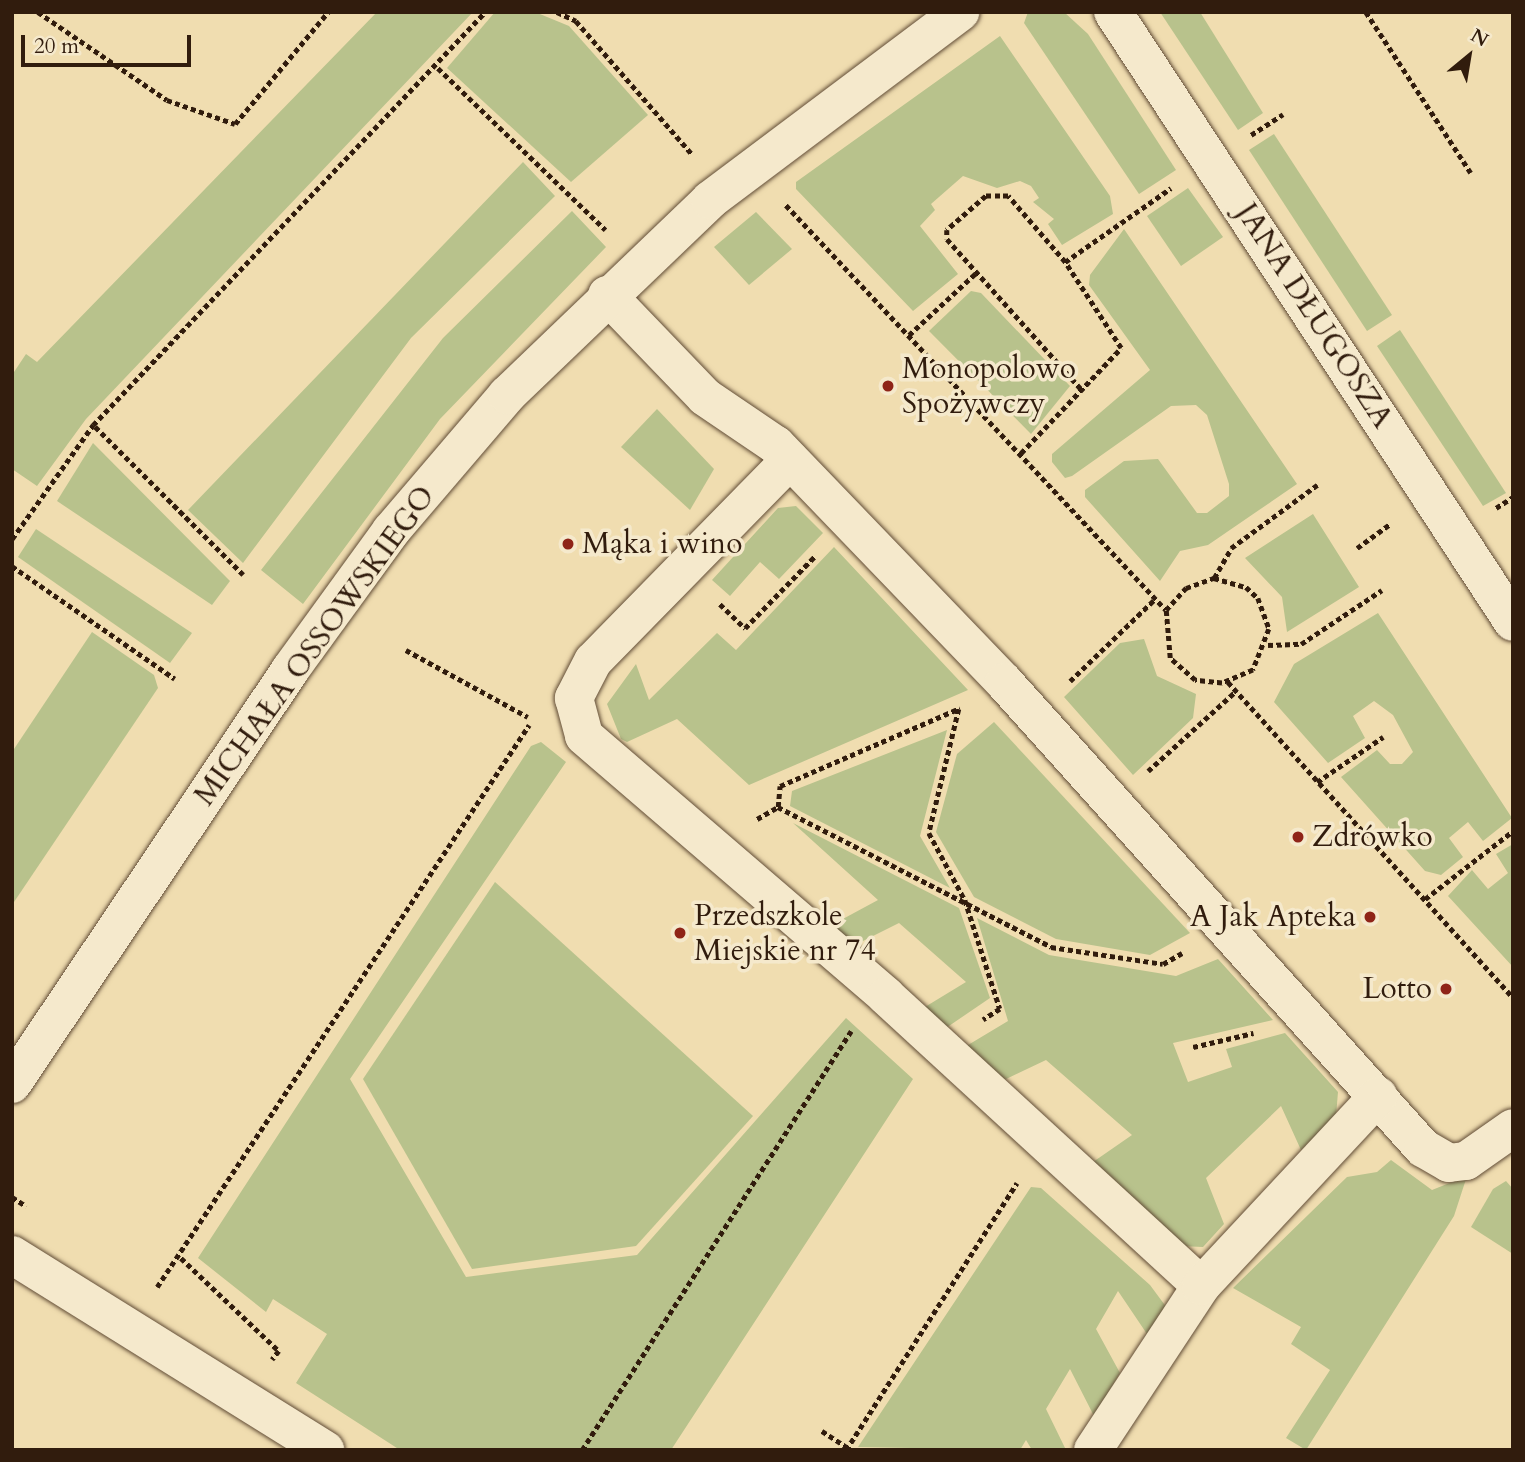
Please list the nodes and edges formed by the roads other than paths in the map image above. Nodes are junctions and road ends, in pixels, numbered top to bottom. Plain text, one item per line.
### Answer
1 (960, 12) edge
2 (1113, 12) edge
3 (607, 295) junction
4 (790, 460) junction
5 (1513, 622) edge
6 (12, 1084) edge
7 (1378, 1096) junction
8 (1513, 1128) edge
9 (12, 1255) edge
10 (1200, 1286) junction
11 (325, 1450) edge
12 (1093, 1450) edge

1 - 3 street, MICHAŁA OSSOWSKIEGO
2 - 5 street, JANA DŁUGOSZA
3 - 4 street
3 - 6 street, MICHAŁA OSSOWSKIEGO
4 - 7 street
4 - 10 street
7 - 8 street
7 - 10 street
9 - 11 street
10 - 12 street

